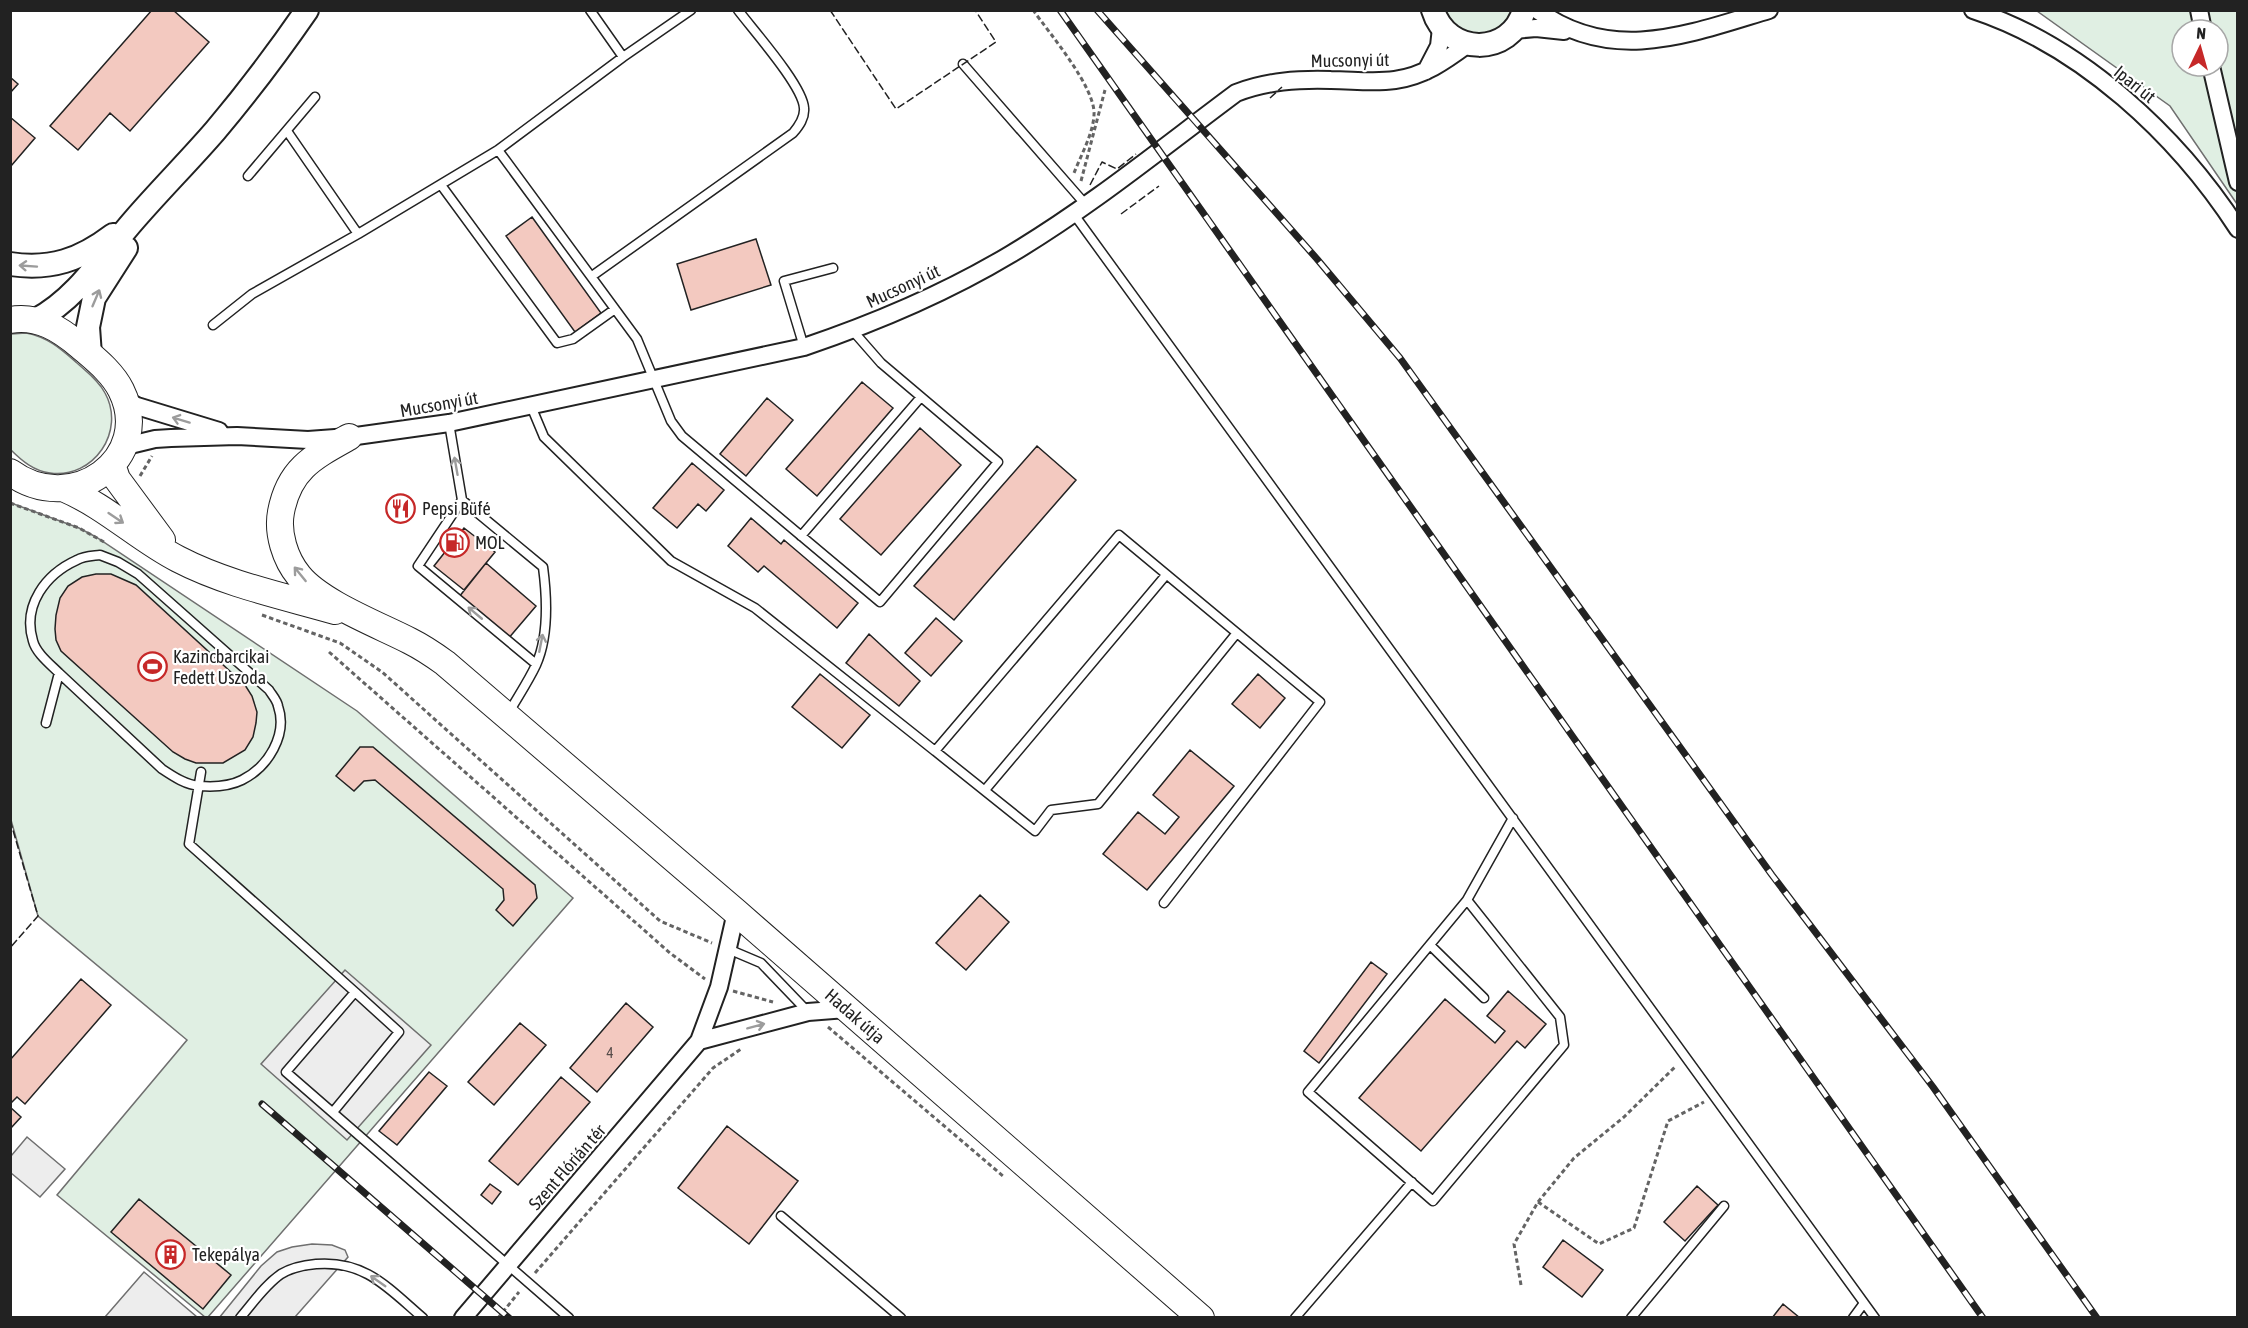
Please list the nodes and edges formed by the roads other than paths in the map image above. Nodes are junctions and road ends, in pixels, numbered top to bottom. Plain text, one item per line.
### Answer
1 (307, 10) edge
2 (590, 10) edge
3 (691, 10) edge
4 (738, 10) edge
5 (1537, 10) edge
6 (1769, 10) edge
7 (1973, 10) edge
8 (1437, 19) edge
9 (1519, 20) edge
10 (1574, 32) junction
11 (1468, 44) junction
12 (623, 57) junction
13 (963, 64) dead end
14 (1425, 72) junction
15 (2214, 78) edge
16 (315, 97) dead end
17 (287, 131) junction
18 (498, 150) junction
19 (186, 164) junction
20 (249, 176) dead end
21 (2238, 182) edge
22 (441, 185) junction
23 (1079, 204) junction
24 (136, 218) junction
25 (2238, 229) edge
26 (358, 234) junction
27 (10, 264) edge
28 (833, 268) dead end
29 (592, 276) junction
30 (615, 309) junction
31 (18, 320) edge
32 (213, 325) dead end
33 (853, 331) junction
34 (804, 348) junction
35 (90, 355) junction
36 (654, 380) junction
37 (921, 397) junction
38 (124, 399) junction
39 (531, 406) junction
40 (449, 423) junction
41 (237, 436) junction
42 (349, 437) junction
43 (117, 455) junction
44 (10, 472) edge
45 (65, 489) junction
46 (462, 500) junction
47 (801, 536) junction
48 (177, 559) junction
49 (1166, 575) junction
50 (364, 620) junction
51 (1236, 634) junction
52 (536, 664) junction
53 (59, 673) junction
54 (508, 714) junction
55 (46, 723) dead end
56 (934, 752) junction
57 (201, 772) dead end
58 (198, 786) junction
59 (985, 790) junction
60 (1513, 818) junction
61 (1467, 900) junction
62 (1164, 903) dead end
63 (736, 912) junction
64 (1430, 945) junction
65 (728, 949) junction
66 (355, 992) junction
67 (1484, 998) dead end
68 (846, 1009) junction
69 (808, 1012) junction
70 (699, 1041) junction
71 (333, 1112) junction
72 (1412, 1182) junction
73 (1724, 1206) dead end
74 (781, 1216) dead end
75 (509, 1265) junction
76 (1864, 1303) junction
77 (240, 1317) edge
78 (423, 1317) edge
79 (464, 1317) edge
80 (569, 1317) edge
81 (901, 1317) edge
82 (1201, 1317) edge
83 (1295, 1317) edge
84 (1630, 1317) edge
85 (1853, 1317) edge
86 (1875, 1317) edge

1 - 19 main road
2 - 12 lane
3 - 12 lane
4 - 29 lane
5 - 10 street
6 - 10 street
7 - 25 street, Ipari út
8 - 11 main road
8 - 14 street
9 - 10 street
9 - 11 main road
11 - 14 street, Mucsonyi út
12 - 18 lane
13 - 23 lane
14 - 23 street, Mucsonyi út
15 - 21 street
16 - 17 lane
17 - 20 lane
17 - 26 lane
18 - 22 lane
18 - 29 lane
19 - 24 main road
35 -> 19 main road
22 - 26 lane
22 - 30 lane
23 - 33 street, Mucsonyi út
23 - 60 lane
24 -> 27 main road
24 - 31 main road
26 - 32 lane
28 - 34 lane
29 - 30 lane
30 - 36 lane
31 - 35 main road
33 - 34 street, Mucsonyi út
33 - 37 lane
34 - 36 street, Mucsonyi út
35 - 38 main road
36 - 39 street, Mucsonyi út
36 - 47 lane
37 - 47 lane
37 - 47 lane
41 -> 38 street
38 - 43 main road
39 - 40 street, Mucsonyi út
39 - 56 lane
40 - 42 street, Mucsonyi út
46 -> 40 lane
41 - 42 street, Mucsonyi út
41 - 43 street
50 -> 42 main road
43 - 45 main road
43 - 48 main road
44 - 45 main road
45 -> 48 main road
52 -> 46 lane
52 -> 46 lane
48 - 50 main road
49 - 51 lane
49 - 56 lane
49 - 59 lane
50 - 54 main road, Hadak útja
51 - 59 lane
51 - 62 lane
52 - 54 lane
53 - 55 lane
53 - 58 lane
53 - 58 lane
54 - 63 main road, Hadak útja
56 - 59 lane
57 - 58 lane
58 - 66 lane
60 - 61 lane
60 - 76 lane
61 - 64 lane
61 - 72 lane
63 - 65 street, Szent Flórián tér
63 - 68 main road, Hadak útja
64 - 67 lane
64 - 72 lane
65 - 69 lane
65 - 70 street, Szent Flórián tér
66 - 71 lane
66 - 71 lane
68 - 69 street
68 - 82 main road, Hadak útja
70 -> 69 street
70 - 75 street, Szent Flórián tér
71 - 75 lane
72 - 83 lane
73 - 84 lane
74 - 81 lane
75 - 79 street, Szent Flórián tér
75 - 80 lane
76 - 85 lane
76 - 86 lane
78 -> 77 lane

